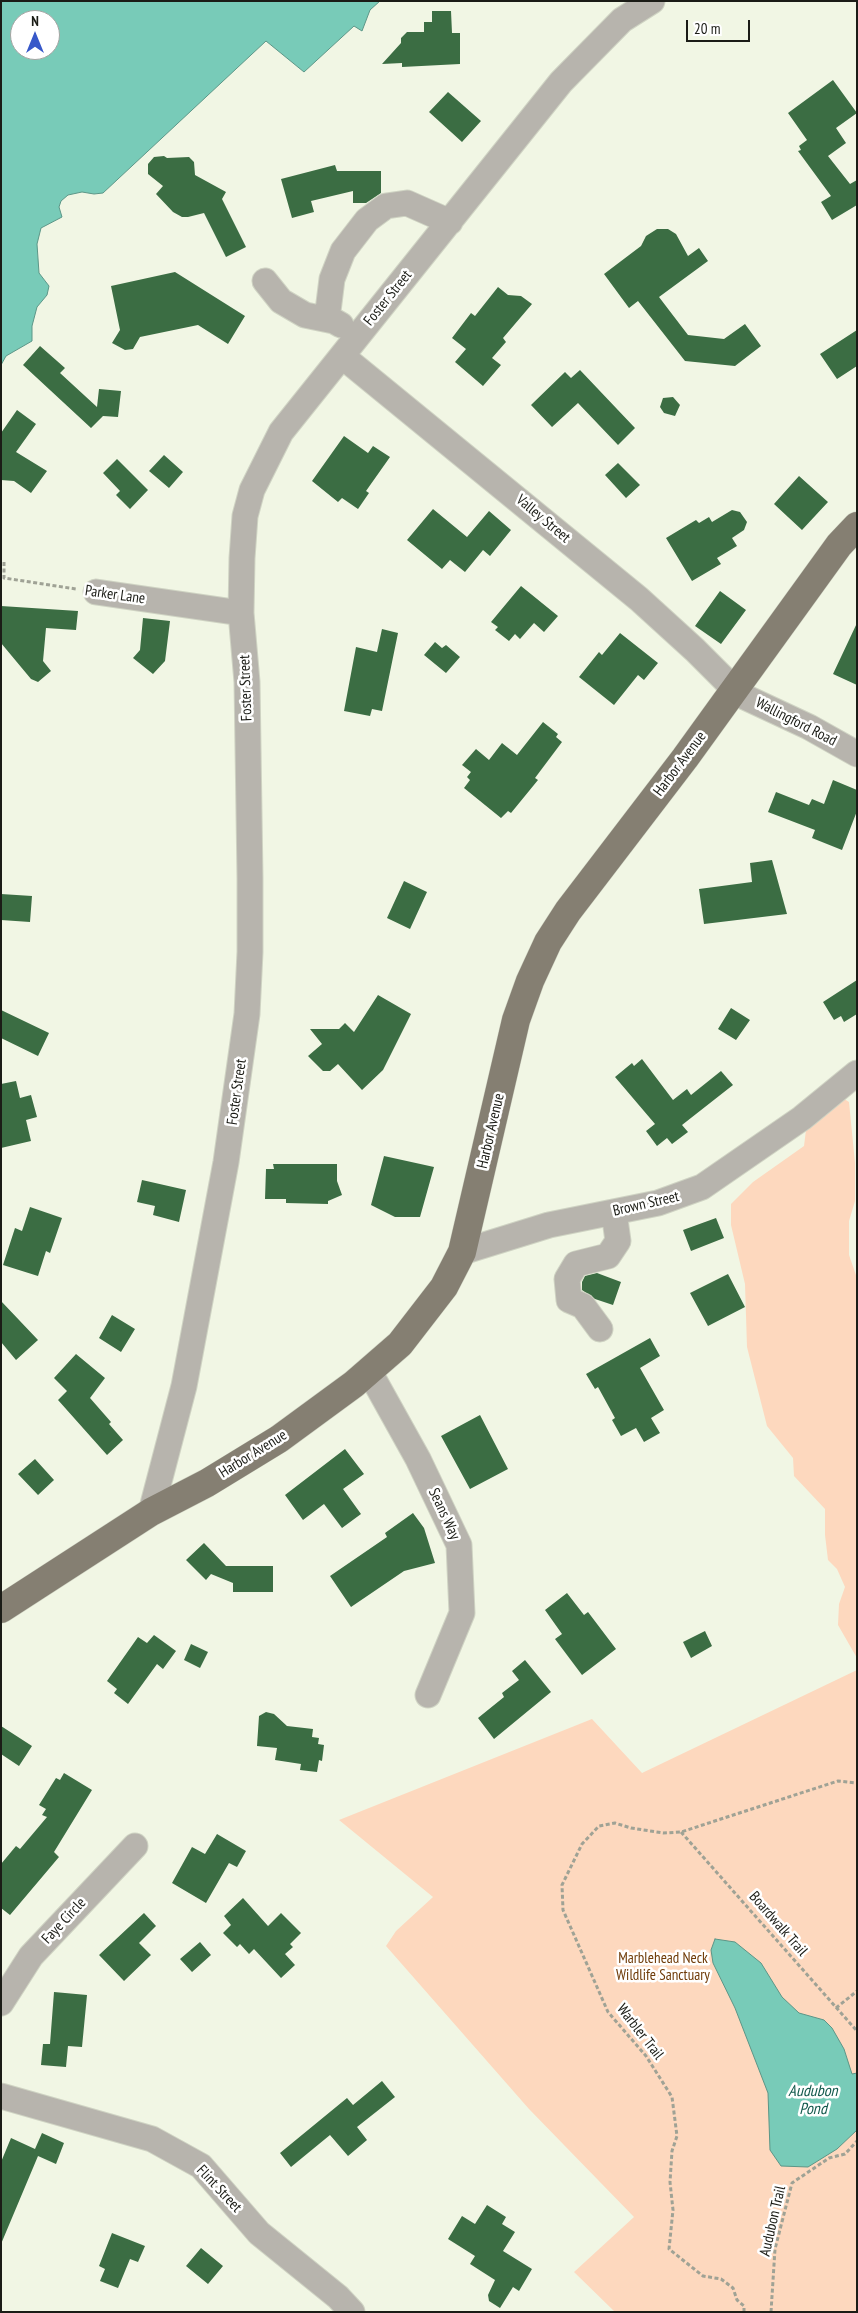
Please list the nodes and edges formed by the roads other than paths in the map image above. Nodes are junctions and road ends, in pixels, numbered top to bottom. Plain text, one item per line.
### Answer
1 (652, 1) edge
2 (450, 222) junction
3 (265, 281) dead end
4 (327, 319) junction
5 (358, 336) junction
6 (342, 356) junction
7 (857, 526) edge
8 (96, 592) road end
9 (241, 613) junction
10 (734, 692) junction
11 (857, 754) edge
12 (857, 1074) edge
13 (614, 1212) junction
14 (462, 1252) junction
15 (600, 1329) dead end
16 (369, 1371) junction
17 (151, 1512) junction
18 (1, 1609) edge
19 (428, 1695) dead end
20 (135, 1846) dead end
21 (1, 2004) edge
22 (1, 2096) edge
23 (352, 2312) edge

1 - 2 street, Foster Street
2 - 4 street
2 - 5 street, Foster Street
3 - 4 street
4 - 5 street
5 - 6 street, Foster Street
6 - 9 street, Foster Street
6 - 10 street, Valley Street
7 - 10 main road, Harbor Avenue
8 - 9 street, Parker Lane
9 - 17 street, Foster Street
10 - 11 street, Wallingford Road
10 - 14 main road, Harbor Avenue
12 - 13 street, Brown Street
13 - 14 street, Brown Street
13 - 15 street
14 - 16 main road, Harbor Avenue
16 - 17 main road, Harbor Avenue
16 - 19 street, Seans Way
17 - 18 main road, Harbor Avenue
20 - 21 street, Faye Circle
22 - 23 street, Flint Street

